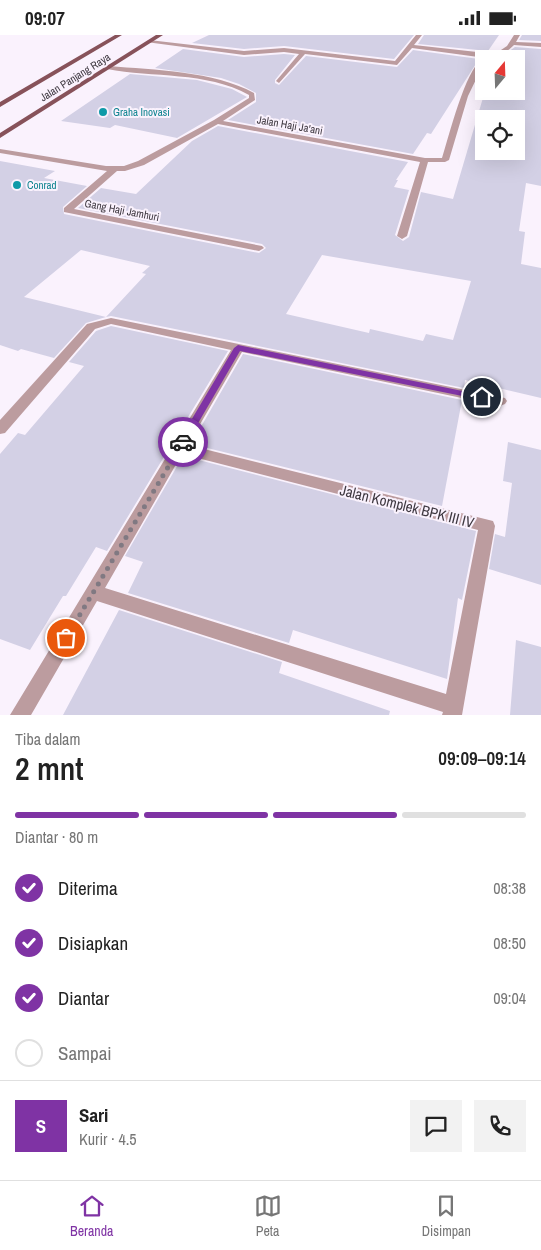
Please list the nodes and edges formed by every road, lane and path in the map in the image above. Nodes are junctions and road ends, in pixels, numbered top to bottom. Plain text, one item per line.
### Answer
1 (119, 35) edge
2 (160, 35) edge
3 (419, 35) edge
4 (517, 35) edge
5 (149, 42) junction
6 (513, 43) junction
7 (541, 45) edge
8 (411, 46) junction
9 (506, 50) edge
10 (301, 52) junction
11 (475, 54) edge
12 (109, 68) junction
13 (475, 74) edge
14 (279, 81) dead end
15 (0, 105) edge
16 (217, 122) junction
17 (0, 136) edge
18 (0, 151) edge
19 (425, 160) junction
20 (114, 169) junction
21 (402, 236) dead end
22 (259, 248) dead end
23 (238, 348) junction
24 (500, 401) dead end
25 (0, 429) edge
26 (179, 448) junction
27 (94, 592) junction
28 (453, 711) edge
29 (20, 715) edge

1 - 15 main road, Jalan Panjang Raya
2 - 5 main road, Jalan Panjang Raya
3 - 8 street
4 - 6 street, Jalan Haji Ja'ani
5 - 10 street
5 - 12 main road, Jalan Panjang Raya
6 - 7 street
6 - 9 street, Jalan Haji Ja'ani
8 - 10 street
8 - 11 street
10 - 14 street
12 - 16 street, Jalan Haji Ja'ani
12 - 17 main road, Jalan Panjang Raya
13 - 19 street, Jalan Haji Ja'ani
16 - 19 street, Jalan Haji Ja'ani
16 - 20 street
18 - 20 street
19 - 21 street
20 - 22 street, Gang Haji Jamhuri
23 - 24 street
23 - 25 street
23 - 26 street
26 - 27 street
26 - 28 street, Jalan Komplek BPK III IV
27 - 28 street, Jalan Komplek BPK III IV
27 - 29 street

